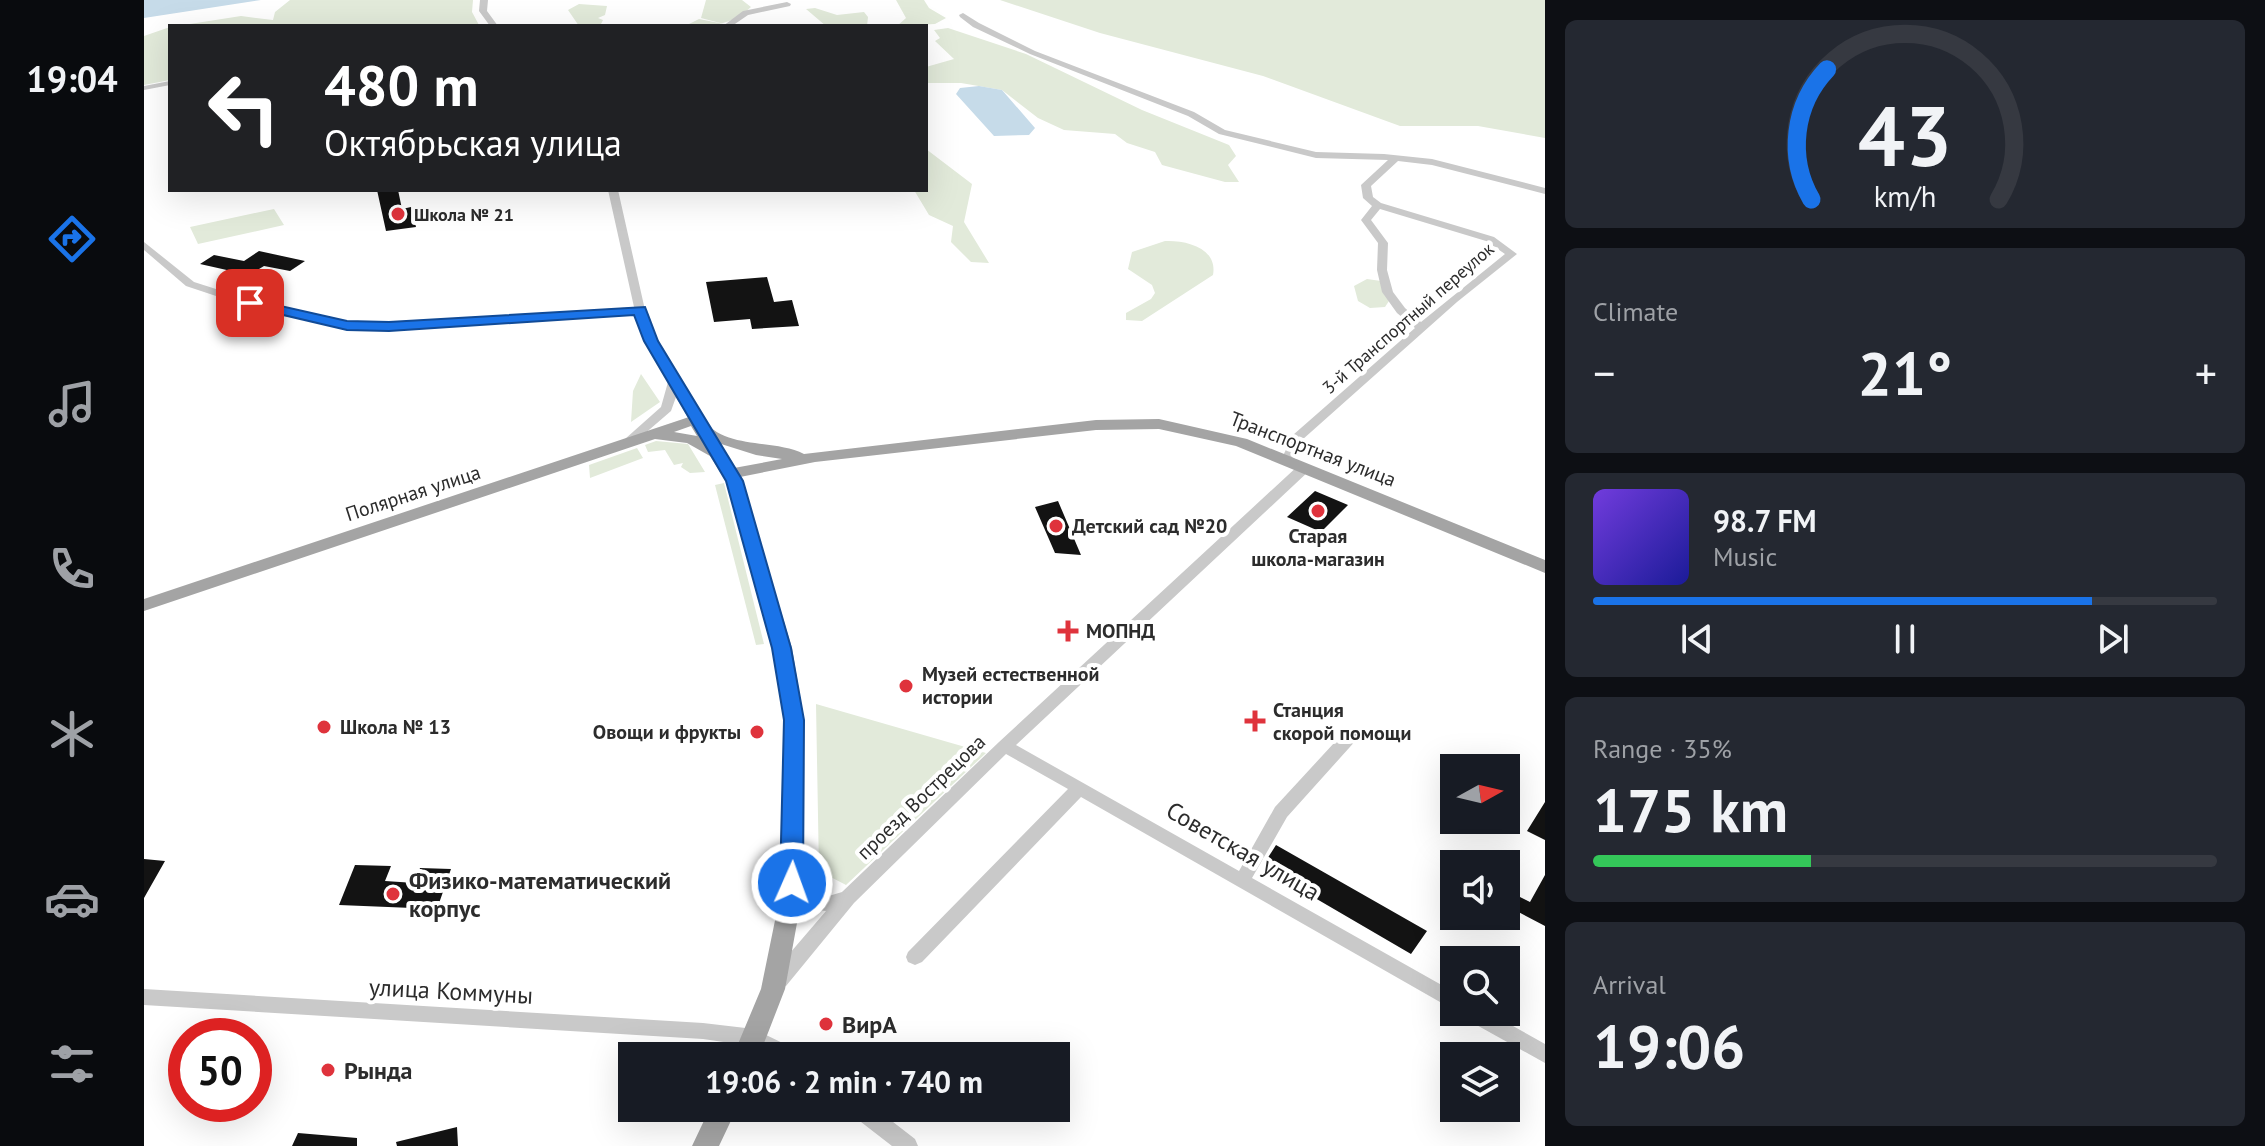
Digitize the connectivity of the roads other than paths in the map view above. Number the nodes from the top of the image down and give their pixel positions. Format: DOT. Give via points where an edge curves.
graph roads {
  1 [pos="484,0"];
  2 [pos="787,4"];
  3 [pos="963,15"];
  4 [pos="492,24"];
  5 [pos="730,24"];
  6 [pos="168,83"];
  7 [pos="144,88"];
  8 [pos="1396,158"];
  9 [pos="1545,191"];
  10 [pos="613,192"];
  11 [pos="1378,205"];
  12 [pos="144,245"];
  13 [pos="640,310"];
  14 [pos="1421,327"];
  15 [pos="674,382"];
  16 [pos="695,420"];
  17 [pos="706,434"];
  18 [pos="659,435"];
  19 [pos="631,439"];
  20 [pos="721,456"];
  21 [pos="815,457"];
  22 [pos="1287,460"];
  23 [pos="782,464"];
  24 [pos="1305,467"];
  25 [pos="731,474"];
  26 [pos="744,515"];
  27 [pos="1545,567"];
  28 [pos="144,605"];
  29 [pos="1352,734"];
  30 [pos="1005,746"];
  31 [pos="1079,788"];
  32 [pos="1243,879"];
  33 [pos="848,898"];
  34 [pos="790,901"];
  35 [pos="915,957"];
  36 [pos="773,989"];
  37 [pos="1440,994"];
  38 [pos="144,997"];
  39 [pos="1496,1026"];
  40 [pos="735,1042"];
  41 [pos="752,1042"];
  42 [pos="1545,1054"];
  43 [pos="717,1122"];
  44 [pos="877,1122"];
  45 [pos="705,1146"];
  46 [pos="908,1146"];
  1 -- 4 [label="street" via="483,11"];
  2 -- 5 [label="street" via="746,13"];
  3 -- 8 [label="street" via="993,36 1193,115 1222,132 1320,156"];
  6 -- 7 [label="street"];
  8 -- 9 [label="street"];
  8 -- 11 [label="street" via="1366,185 1368,198"];
  10 -- 13 [label="street"];
  11 -- 14 [label="street" via="1366,220 1383,243 1379,268 1398,312"];
  11 -- 14 [label="street, 3-й Транспортный переулок" via="1490,239 1512,254"];
  12 -- 13 [label="street" via="190,284 347,325"];
  13 -- 15 [label="street"];
  14 -- 22 [label="street, 3-й Транспортный переулок" via="1297,438"];
  15 -- 16 [label="street"];
  15 -- 19 [label="street" via="667,408"];
  16 -- 17 [label="main road"];
  16 -- 19 [label="main road, Полярная улица"];
  17 -- 18 [label="main road, Транспортная улица"];
  17 -- 20 [label="main road"];
  17 -- 21 [label="main road, Транспортная улица" via="756,450"];
  18 -- 19 [label="main road"];
  18 -- 20 [label="main road" via="691,439"];
  19 -- 28 [label="main road, Полярная улица"];
  20 -- 25 [label="main road"];
  21 -- 22 [label="main road, Транспортная улица" via="1130,423 1208,432"];
  21 -- 23 [label="main road, Транспортная улица"];
  22 -- 24 [label="main road, Транспортная улица"];
  23 -- 25 [label="main road, Транспортная улица"];
  23 -- 26 [label="main road" via="752,480"];
  24 -- 27 [label="main road, Транспортная улица"];
  24 -- 30 [label="street, проезд Вострецова"];
  25 -- 26 [label="main road"];
  26 -- 34 [label="main road" via="785,662 794,720"];
  29 -- 32 [label="street" via="1281,812"];
  30 -- 31 [label="street, Советская улица"];
  30 -- 33 [label="street, проезд Вострецова"];
  31 -- 32 [label="street, Советская улица"];
  31 -- 35 [label="street"];
  32 -- 37 [label="street, Советская улица"];
  33 -- 34 [label="street" via="822,905"];
  33 -- 36 [label="street, проезд Вострецова"];
  34 -- 36 [label="main road"];
  36 -- 41 [label="main road"];
  38 -- 40 [label="street, улица Коммуны" via="703,1031"];
  39 -- 42 [label="street"];
  43 -- 45 [label="main road"];
  44 -- 46 [label="street"];
}
